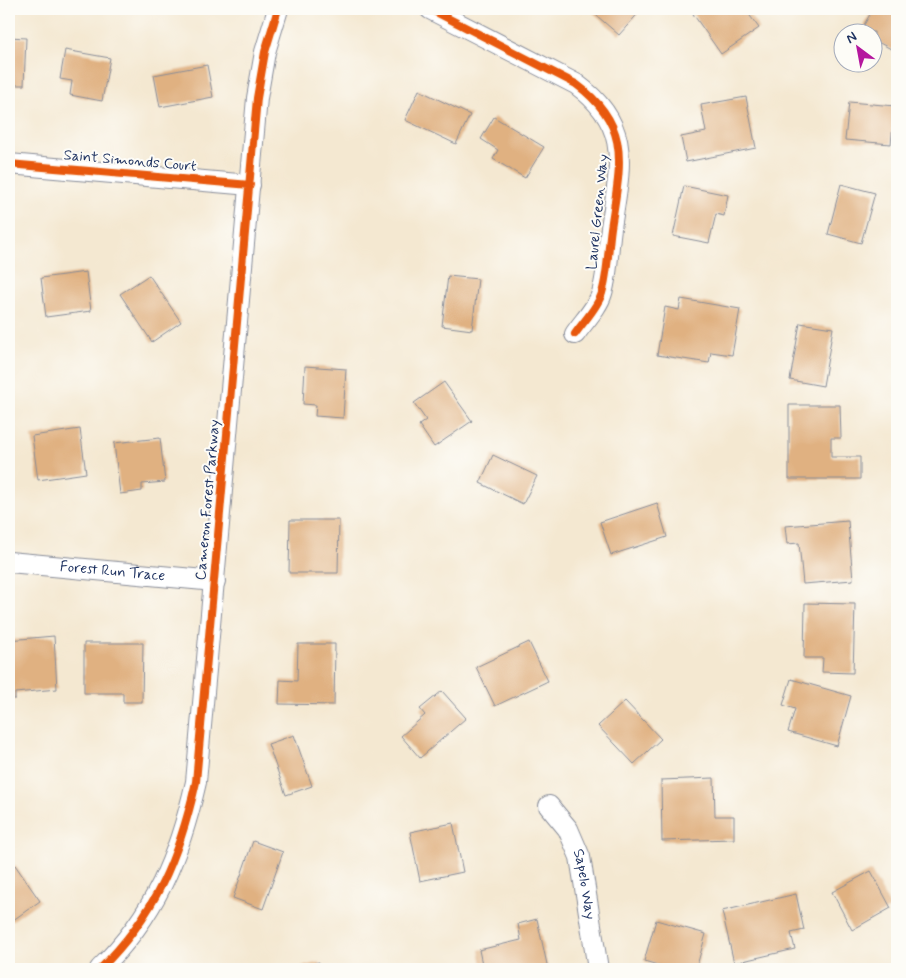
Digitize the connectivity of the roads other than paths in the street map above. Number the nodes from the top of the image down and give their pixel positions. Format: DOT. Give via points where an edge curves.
graph roads {
  1 [pos="278,9"];
  2 [pos="430,9"];
  3 [pos="9,164"];
  4 [pos="250,185"];
  5 [pos="575,334"];
  6 [pos="9,562"];
  7 [pos="215,581"];
  8 [pos="549,806"];
  9 [pos="100,969"];
  10 [pos="598,969"];
  1 -- 4 [label="street, Cameron Forest Parkway" via="258,98"];
  2 -- 5 [label="street, Laurel Green Way" via="576,84 594,97 617,136 620,162 602,294"];
  3 -- 4 [label="street, Saint Simonds Court"];
  4 -- 7 [label="street, Cameron Forest Parkway"];
  6 -- 7 [label="street, Forest Run Trace"];
  7 -- 9 [label="street, Cameron Forest Parkway" via="196,782 185,828 168,873 146,914"];
  8 -- 10 [label="street, Sapelo Way" via="568,829 580,857"];
}
